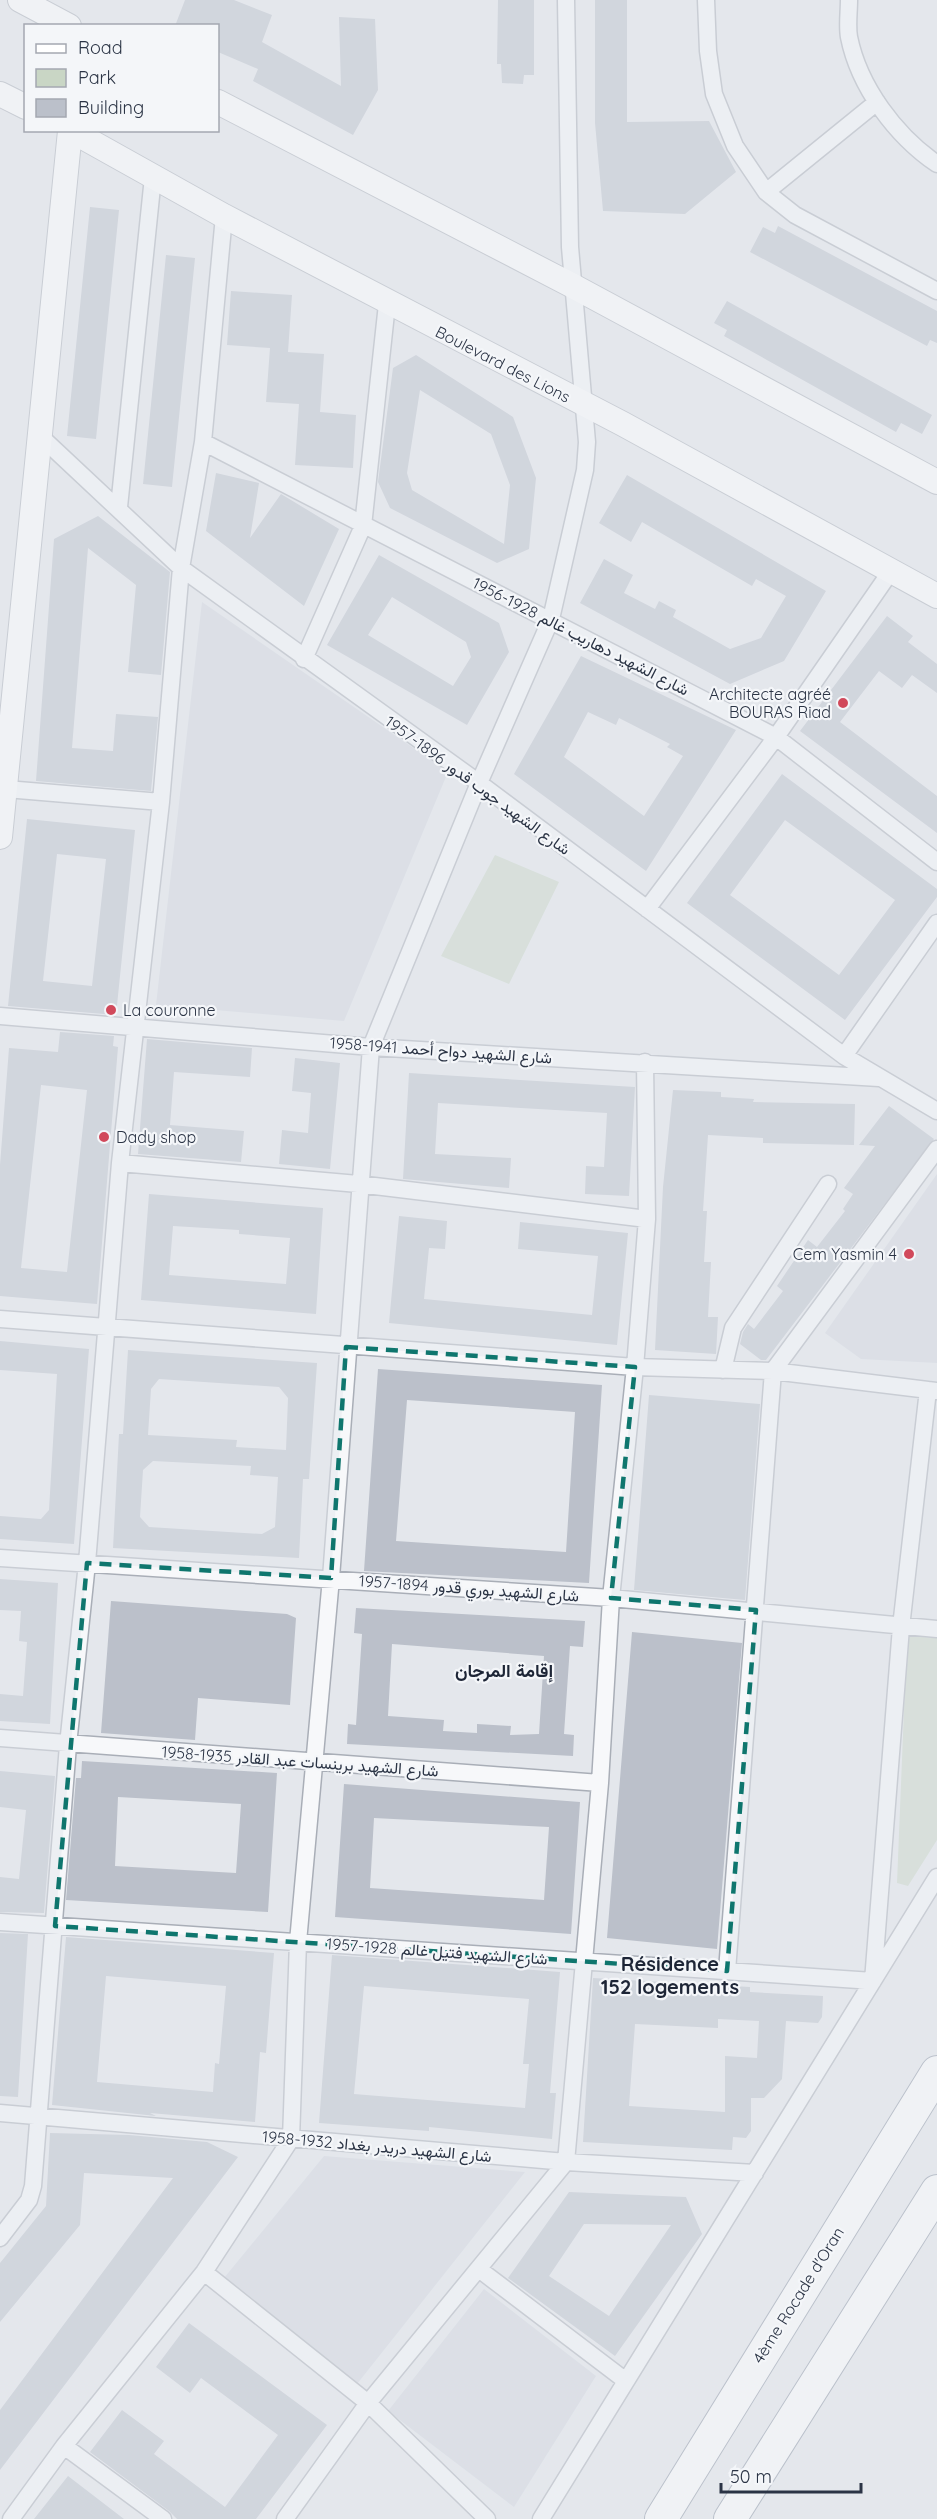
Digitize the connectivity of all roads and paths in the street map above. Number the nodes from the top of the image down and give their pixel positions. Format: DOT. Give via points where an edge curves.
graph roads {
  1 [pos="20,0"];
  2 [pos="566,0"];
  3 [pos="706,0"];
  4 [pos="849,0"];
  5 [pos="65,24"];
  6 [pos="0,94"];
  7 [pos="877,102"];
  8 [pos="219,103"];
  9 [pos="24,106"];
  10 [pos="70,132"];
  11 [pos="72,132"];
  12 [pos="937,164"];
  13 [pos="153,177"];
  14 [pos="766,192"];
  15 [pos="224,216"];
  16 [pos="573,286"];
  17 [pos="937,291"];
  18 [pos="387,303"];
  19 [pos="582,405"];
  20 [pos="39,434"];
  21 [pos="203,442"];
  22 [pos="937,482"];
  23 [pos="119,507"];
  24 [pos="363,526"];
  25 [pos="181,568"];
  26 [pos="891,571"];
  27 [pos="937,596"];
  28 [pos="551,619"];
  29 [pos="304,659"];
  30 [pos="776,737"];
  31 [pos="479,783"];
  32 [pos="6,789"];
  33 [pos="161,801"];
  34 [pos="0,837"];
  35 [pos="937,862"];
  36 [pos="647,909"];
  37 [pos="937,923"];
  38 [pos="0,1016"];
  39 [pos="135,1026"];
  40 [pos="371,1047"];
  41 [pos="844,1056"];
  42 [pos="645,1062"];
  43 [pos="883,1078"];
  44 [pos="937,1111"];
  45 [pos="937,1149"];
  46 [pos="120,1163"];
  47 [pos="358,1185"];
  48 [pos="828,1185"];
  49 [pos="646,1219"];
  50 [pos="0,1318"];
  51 [pos="108,1328"];
  52 [pos="346,1347"];
  53 [pos="635,1367"];
  54 [pos="723,1370"];
  55 [pos="773,1371"];
  56 [pos="933,1391"];
  57 [pos="0,1557"];
  58 [pos="87,1563"];
  59 [pos="331,1578"];
  60 [pos="610,1598"];
  61 [pos="756,1610"];
  62 [pos="901,1627"];
  63 [pos="937,1629"];
  64 [pos="0,1738"];
  65 [pos="68,1745"];
  66 [pos="314,1762"];
  67 [pos="600,1783"];
  68 [pos="937,1877"];
  69 [pos="0,1922"];
  70 [pos="55,1926"];
  71 [pos="298,1942"];
  72 [pos="584,1961"];
  73 [pos="727,1971"];
  74 [pos="873,1981"];
  75 [pos="937,2072"];
  76 [pos="0,2114"];
  77 [pos="40,2117"];
  78 [pos="291,2139"];
  79 [pos="566,2162"];
  80 [pos="755,2173"];
  81 [pos="937,2191"];
  82 [pos="0,2238"];
  83 [pos="480,2270"];
  84 [pos="204,2272"];
  85 [pos="627,2381"];
  86 [pos="368,2403"];
  87 [pos="64,2446"];
  88 [pos="11,2519"];
  89 [pos="163,2519"];
  90 [pos="285,2519"];
  91 [pos="487,2519"];
  92 [pos="541,2519"];
  93 [pos="661,2519"];
  94 [pos="730,2519"];
  1 -- 5 [label="main road"];
  2 -- 16 [label="street"];
  3 -- 14 [label="street" via="714,94 735,146"];
  4 -- 7 [label="street" via="848,35"];
  6 -- 9 [label="main road"];
  7 -- 12 [label="street" via="917,151"];
  7 -- 14 [label="street"];
  8 -- 16 [label="main road"];
  10 -- 20 [label="main road"];
  11 -- 13 [label="main road, Boulevard des Lions"];
  13 -- 15 [label="main road, Boulevard des Lions"];
  13 -- 23 [label="street"];
  14 -- 17 [label="street" via="795,215"];
  15 -- 18 [label="main road, Boulevard des Lions"];
  15 -- 21 [label="street"];
  16 -- 19 [label="street"];
  16 -- 22 [label="main road"];
  18 -- 19 [label="main road, Boulevard des Lions"];
  18 -- 24 [label="street"];
  19 -- 26 [label="main road, Boulevard des Lions"];
  19 -- 28 [label="street" via="587,442 585,470"];
  20 -- 23 [label="street, شارع الشهيد جوب قدور 1896-1957"];
  20 -- 32 [label="main road"];
  21 -- 24 [label="street, شارع الشهيد دهاريب غالم 1928-1956"];
  21 -- 25 [label="street"];
  23 -- 25 [label="street, شارع الشهيد جوب قدور 1896-1957"];
  24 -- 28 [label="street, شارع الشهيد دهاريب غالم 1928-1956"];
  24 -- 29 [label="street"];
  25 -- 29 [label="street, شارع الشهيد جوب قدور 1896-1957"];
  25 -- 33 [label="street"];
  26 -- 27 [label="main road, Boulevard des Lions"];
  26 -- 30 [label="street"];
  28 -- 30 [label="street, شارع الشهيد دهاريب غالم 1928-1956"];
  28 -- 31 [label="street"];
  29 -- 31 [label="street, شارع الشهيد جوب قدور 1896-1957"];
  30 -- 35 [label="street, شارع الشهيد دهاريب غالم 1928-1956"];
  30 -- 36 [label="street"];
  31 -- 36 [label="street, شارع الشهيد جوب قدور 1896-1957"];
  31 -- 40 [label="street"];
  32 -- 33 [label="street"];
  32 -- 34 [label="main road"];
  33 -- 39 [label="street"];
  36 -- 41 [label="street, شارع الشهيد جوب قدور 1896-1957"];
  37 -- 41 [label="street"];
  38 -- 39 [label="street, شارع الشهيد دواح أحمد 1941-1958"];
  39 -- 40 [label="street, شارع الشهيد دواح أحمد 1941-1958"];
  39 -- 46 [label="street"];
  40 -- 42 [label="street, شارع الشهيد دواح أحمد 1941-1958"];
  40 -- 47 [label="street"];
  41 -- 43 [label="street, شارع الشهيد جوب قدور 1896-1957"];
  42 -- 43 [label="street, شارع الشهيد دواح أحمد 1941-1958"];
  42 -- 49 [label="street"];
  43 -- 44 [label="street, شارع الشهيد جوب قدور 1896-1957"];
  45 -- 55 [label="street"];
  46 -- 47 [label="street"];
  46 -- 51 [label="street"];
  47 -- 49 [label="street"];
  47 -- 52 [label="street"];
  48 -- 54 [label="street" via="734,1328"];
  49 -- 53 [label="street"];
  50 -- 51 [label="street"];
  51 -- 52 [label="street"];
  51 -- 58 [label="street"];
  52 -- 53 [label="street"];
  52 -- 59 [label="street"];
  53 -- 54 [label="street"];
  53 -- 60 [label="street"];
  54 -- 55 [label="street"];
  55 -- 56 [label="street"];
  55 -- 61 [label="street"];
  56 -- 62 [label="street"];
  57 -- 58 [label="street, شارع الشهيد بوري قدور 1894-1957"];
  58 -- 59 [label="street, شارع الشهيد بوري قدور 1894-1957"];
  58 -- 65 [label="street"];
  59 -- 60 [label="street, شارع الشهيد بوري قدور 1894-1957"];
  59 -- 66 [label="street"];
  60 -- 61 [label="street, شارع الشهيد بوري قدور 1894-1957"];
  60 -- 67 [label="street"];
  61 -- 62 [label="street, شارع الشهيد بوري قدور 1894-1957"];
  61 -- 73 [label="street"];
  62 -- 63 [label="street, شارع الشهيد بوري قدور 1894-1957"];
  62 -- 74 [label="street"];
  64 -- 65 [label="street, شارع الشهيد برينسات عبد القادر 1935-1958"];
  65 -- 66 [label="street, شارع الشهيد برينسات عبد القادر 1935-1958"];
  65 -- 70 [label="street"];
  66 -- 67 [label="street, شارع الشهيد برينسات عبد القادر 1935-1958"];
  66 -- 71 [label="street"];
  67 -- 72 [label="street"];
  68 -- 74 [label="street"];
  69 -- 70 [label="street, شارع الشهيد فتيل غالم 1928-1957"];
  70 -- 71 [label="street, شارع الشهيد فتيل غالم 1928-1957"];
  70 -- 77 [label="street"];
  71 -- 72 [label="street, شارع الشهيد فتيل غالم 1928-1957"];
  71 -- 78 [label="street"];
  72 -- 73 [label="street, شارع الشهيد فتيل غالم 1928-1957"];
  72 -- 79 [label="street"];
  73 -- 74 [label="street, شارع الشهيد فتيل غالم 1928-1957"];
  74 -- 80 [label="street"];
  75 -- 93 [label="highway, 4ème Rocade d'Oran"];
  76 -- 77 [label="street, شارع الشهيد دريدر بغداد 1932-1958"];
  77 -- 78 [label="street, شارع الشهيد دريدر بغداد 1932-1958"];
  77 -- 82 [label="street" via="29,2200"];
  78 -- 79 [label="street, شارع الشهيد دريدر بغداد 1932-1958"];
  78 -- 84 [label="street"];
  79 -- 80 [label="street, شارع الشهيد دريدر بغداد 1932-1958"];
  79 -- 83 [label="street"];
  80 -- 85 [label="street"];
  81 -- 94 [label="highway"];
  83 -- 85 [label="street"];
  83 -- 86 [label="street"];
  84 -- 86 [label="street"];
  84 -- 87 [label="street"];
  85 -- 92 [label="street"];
  86 -- 90 [label="street"];
  86 -- 91 [label="street"];
  87 -- 88 [label="street"];
  87 -- 89 [label="street"];
}
